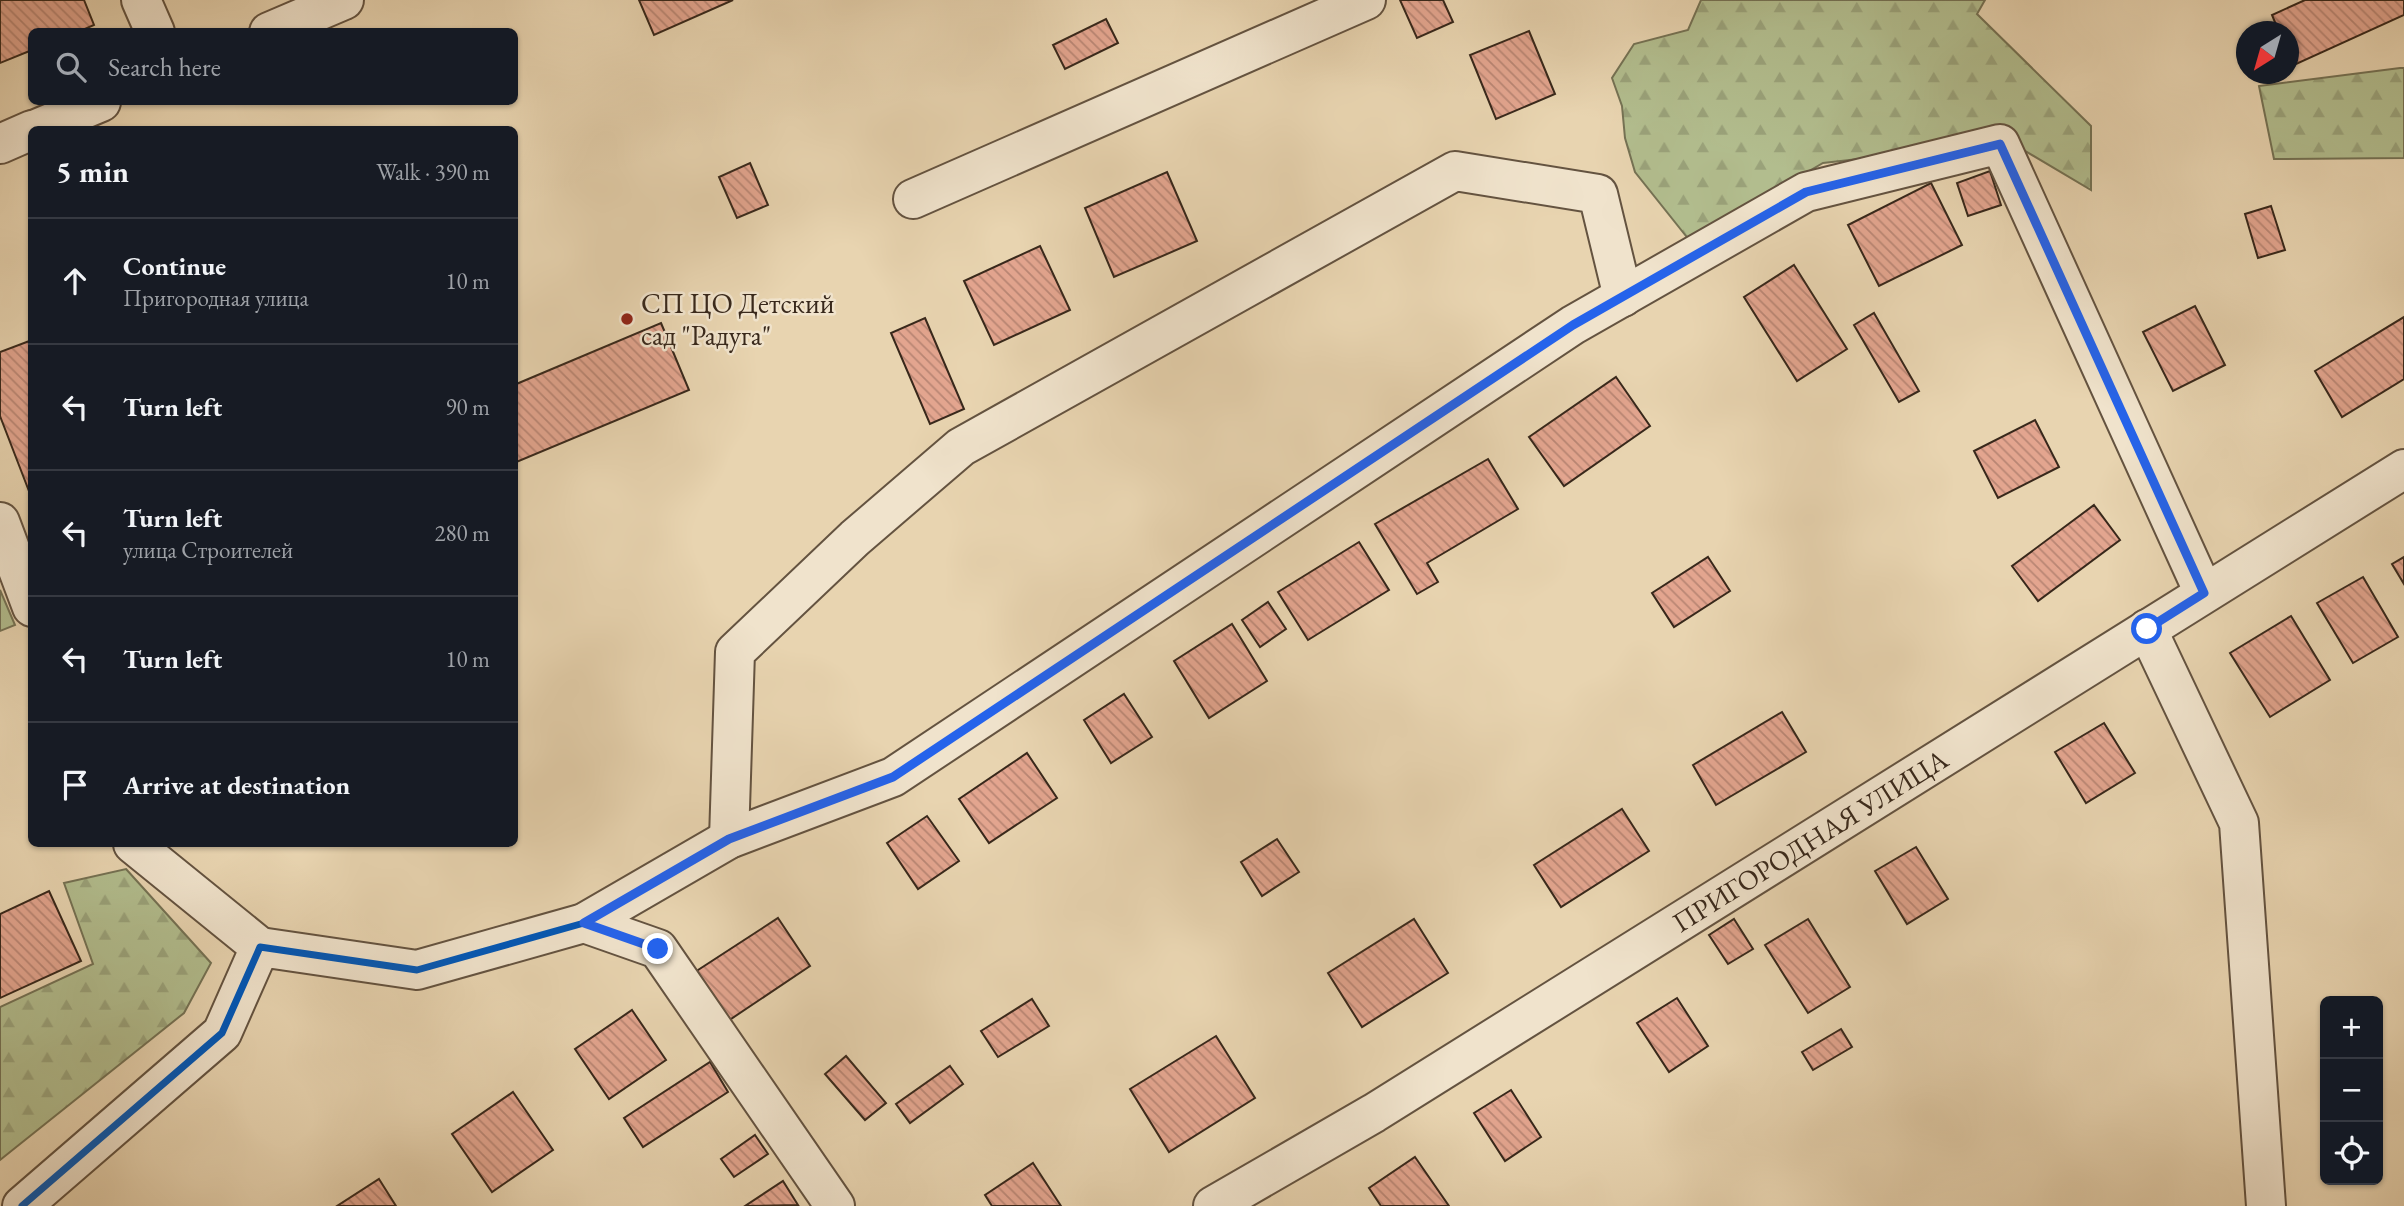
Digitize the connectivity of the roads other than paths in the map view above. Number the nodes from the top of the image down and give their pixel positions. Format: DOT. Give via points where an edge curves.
graph roads {
  1 [pos="141,0"];
  2 [pos="344,0"];
  3 [pos="1366,0"];
  4 [pos="153,28"];
  5 [pos="278,28"];
  6 [pos="94,105"];
  7 [pos="43,126"];
  8 [pos="28,132"];
  9 [pos="0,144"];
  10 [pos="913,199"];
  11 [pos="1623,296"];
  12 [pos="2404,469"];
  13 [pos="0,522"];
  14 [pos="2204,593"];
  15 [pos="28,596"];
  16 [pos="2147,629"];
  17 [pos="729,839"];
  18 [pos="137,847"];
  19 [pos="584,923"];
  20 [pos="260,947"];
  21 [pos="22,1206"];
  22 [pos="835,1206"];
  23 [pos="1213,1206"];
  24 [pos="2266,1206"];
  1 -- 4 [label="street"];
  2 -- 5 [label="street"];
  3 -- 10 [label="street"];
  6 -- 7 [label="street"];
  8 -- 9 [label="street"];
  11 -- 14 [label="street" via="1806,192 2000,144"];
  11 -- 17 [label="street" via="893,777"];
  11 -- 17 [label="street" via="1598,194 1455,171 961,447 855,538 735,652"];
  12 -- 14 [label="street, ПРИГОРОДНАЯ УЛИЦА"];
  13 -- 15 [label="street"];
  14 -- 16 [label="street, ПРИГОРОДНАЯ УЛИЦА"];
  16 -- 23 [label="street, ПРИГОРОДНАЯ УЛИЦА" via="1374,1113"];
  16 -- 24 [label="street" via="2239,824"];
  17 -- 19 [label="street"];
  18 -- 20 [label="street"];
  19 -- 20 [label="street" via="417,970"];
  19 -- 22 [label="street" via="658,949"];
  20 -- 21 [label="street" via="222,1033"];
}
